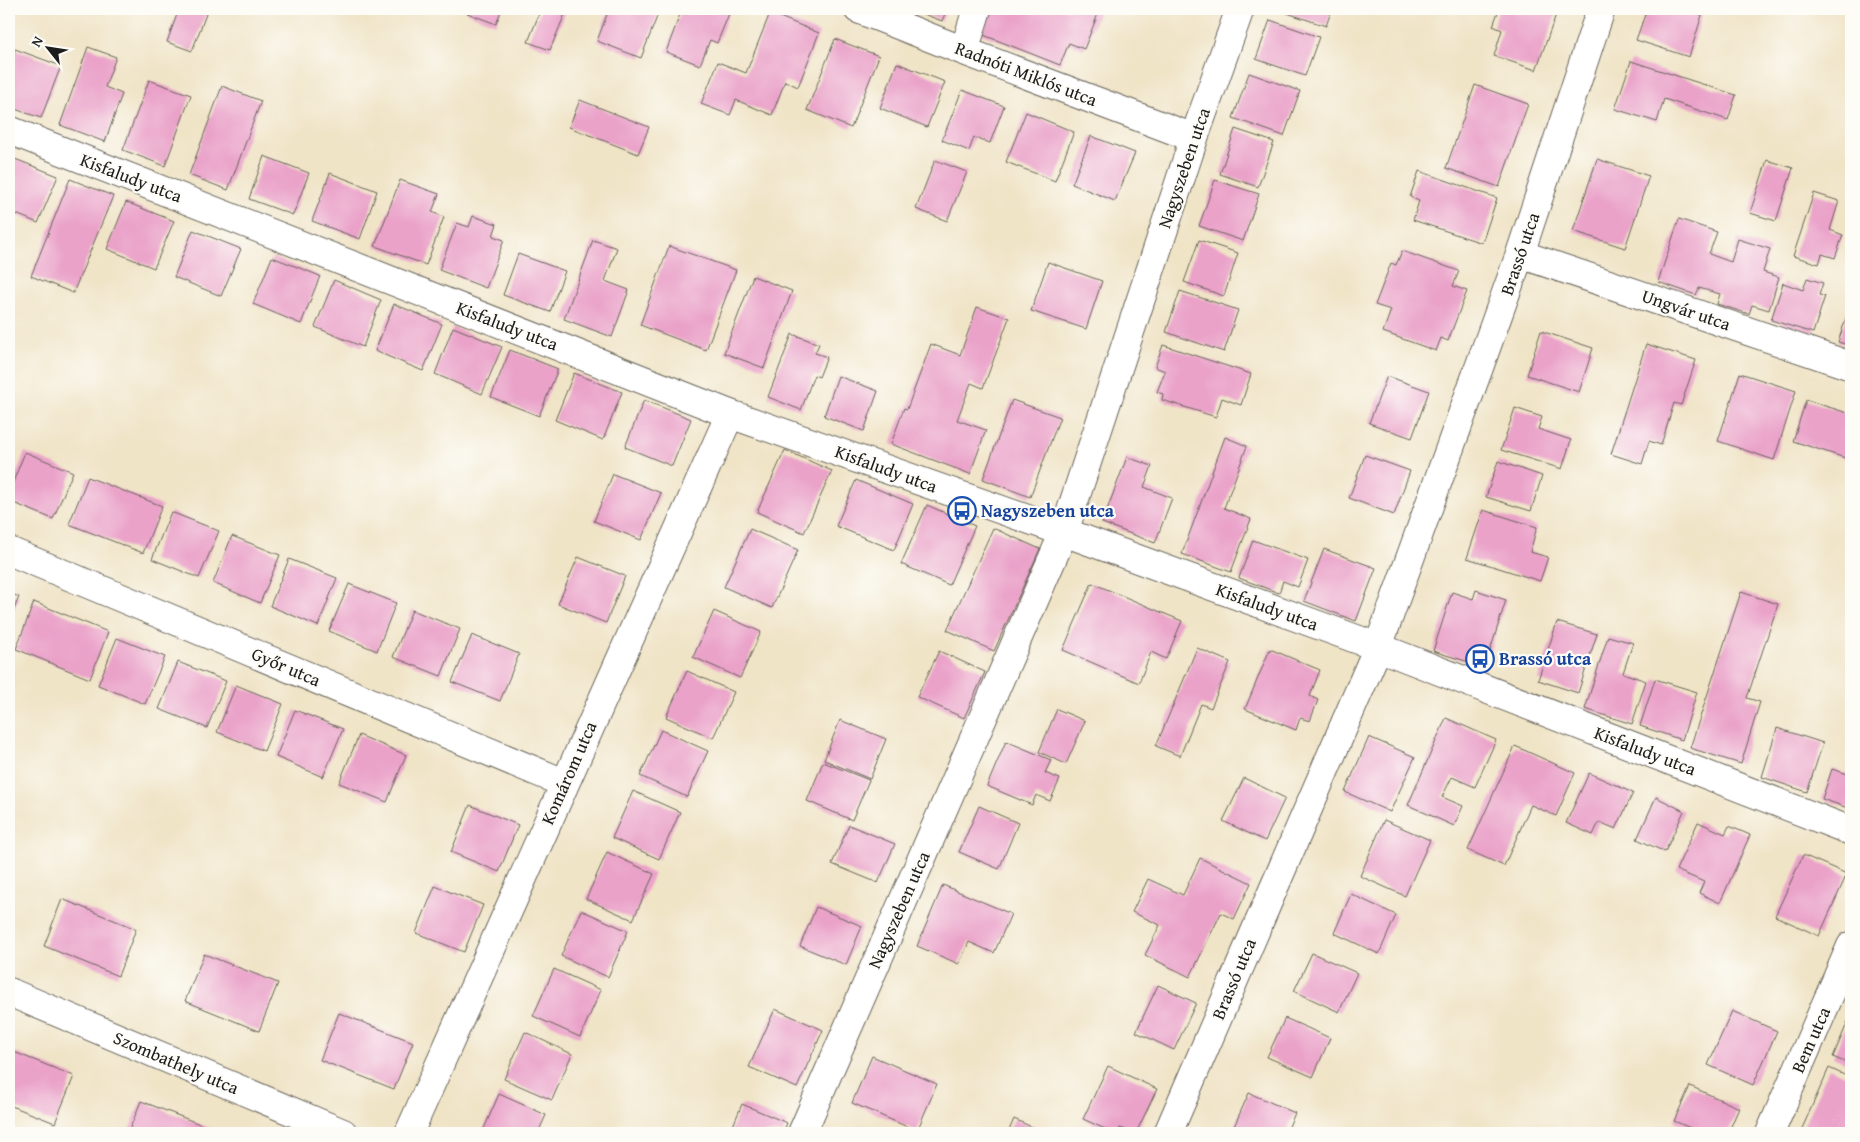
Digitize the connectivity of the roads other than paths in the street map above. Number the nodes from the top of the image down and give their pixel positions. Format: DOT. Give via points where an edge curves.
graph roads {
  1 [pos="858,9"];
  2 [pos="977,9"];
  3 [pos="1240,9"];
  4 [pos="1601,9"];
  5 [pos="964,51"];
  6 [pos="9,130"];
  7 [pos="1194,138"];
  8 [pos="1520,254"];
  9 [pos="1851,366"];
  10 [pos="730,414"];
  11 [pos="1064,532"];
  12 [pos="9,551"];
  13 [pos="1378,647"];
  14 [pos="564,783"];
  15 [pos="1851,831"];
  16 [pos="1851,946"];
  17 [pos="9,992"];
  18 [pos="343,1133"];
  19 [pos="409,1133"];
  20 [pos="802,1133"];
  21 [pos="1168,1133"];
  22 [pos="1770,1133"];
  1 -- 5 [label="street, Radnóti Miklós utca"];
  2 -- 5 [label="street"];
  3 -- 7 [label="street, Nagyszeben utca"];
  4 -- 8 [label="street, Brassó utca"];
  5 -- 7 [label="street, Radnóti Miklós utca"];
  6 -- 10 [label="street, Kisfaludy utca"];
  7 -- 11 [label="street, Nagyszeben utca"];
  8 -- 9 [label="street, Ungvár utca"];
  8 -- 13 [label="street, Brassó utca"];
  10 -- 11 [label="street, Kisfaludy utca"];
  10 -- 14 [label="street, Komárom utca"];
  11 -- 13 [label="street, Kisfaludy utca"];
  11 -- 20 [label="street, Nagyszeben utca"];
  12 -- 14 [label="street, Győr utca"];
  13 -- 15 [label="street, Kisfaludy utca"];
  13 -- 21 [label="street, Brassó utca"];
  14 -- 19 [label="street, Komárom utca"];
  16 -- 22 [label="street, Bem utca"];
  17 -- 18 [label="street, Szombathely utca"];
}
